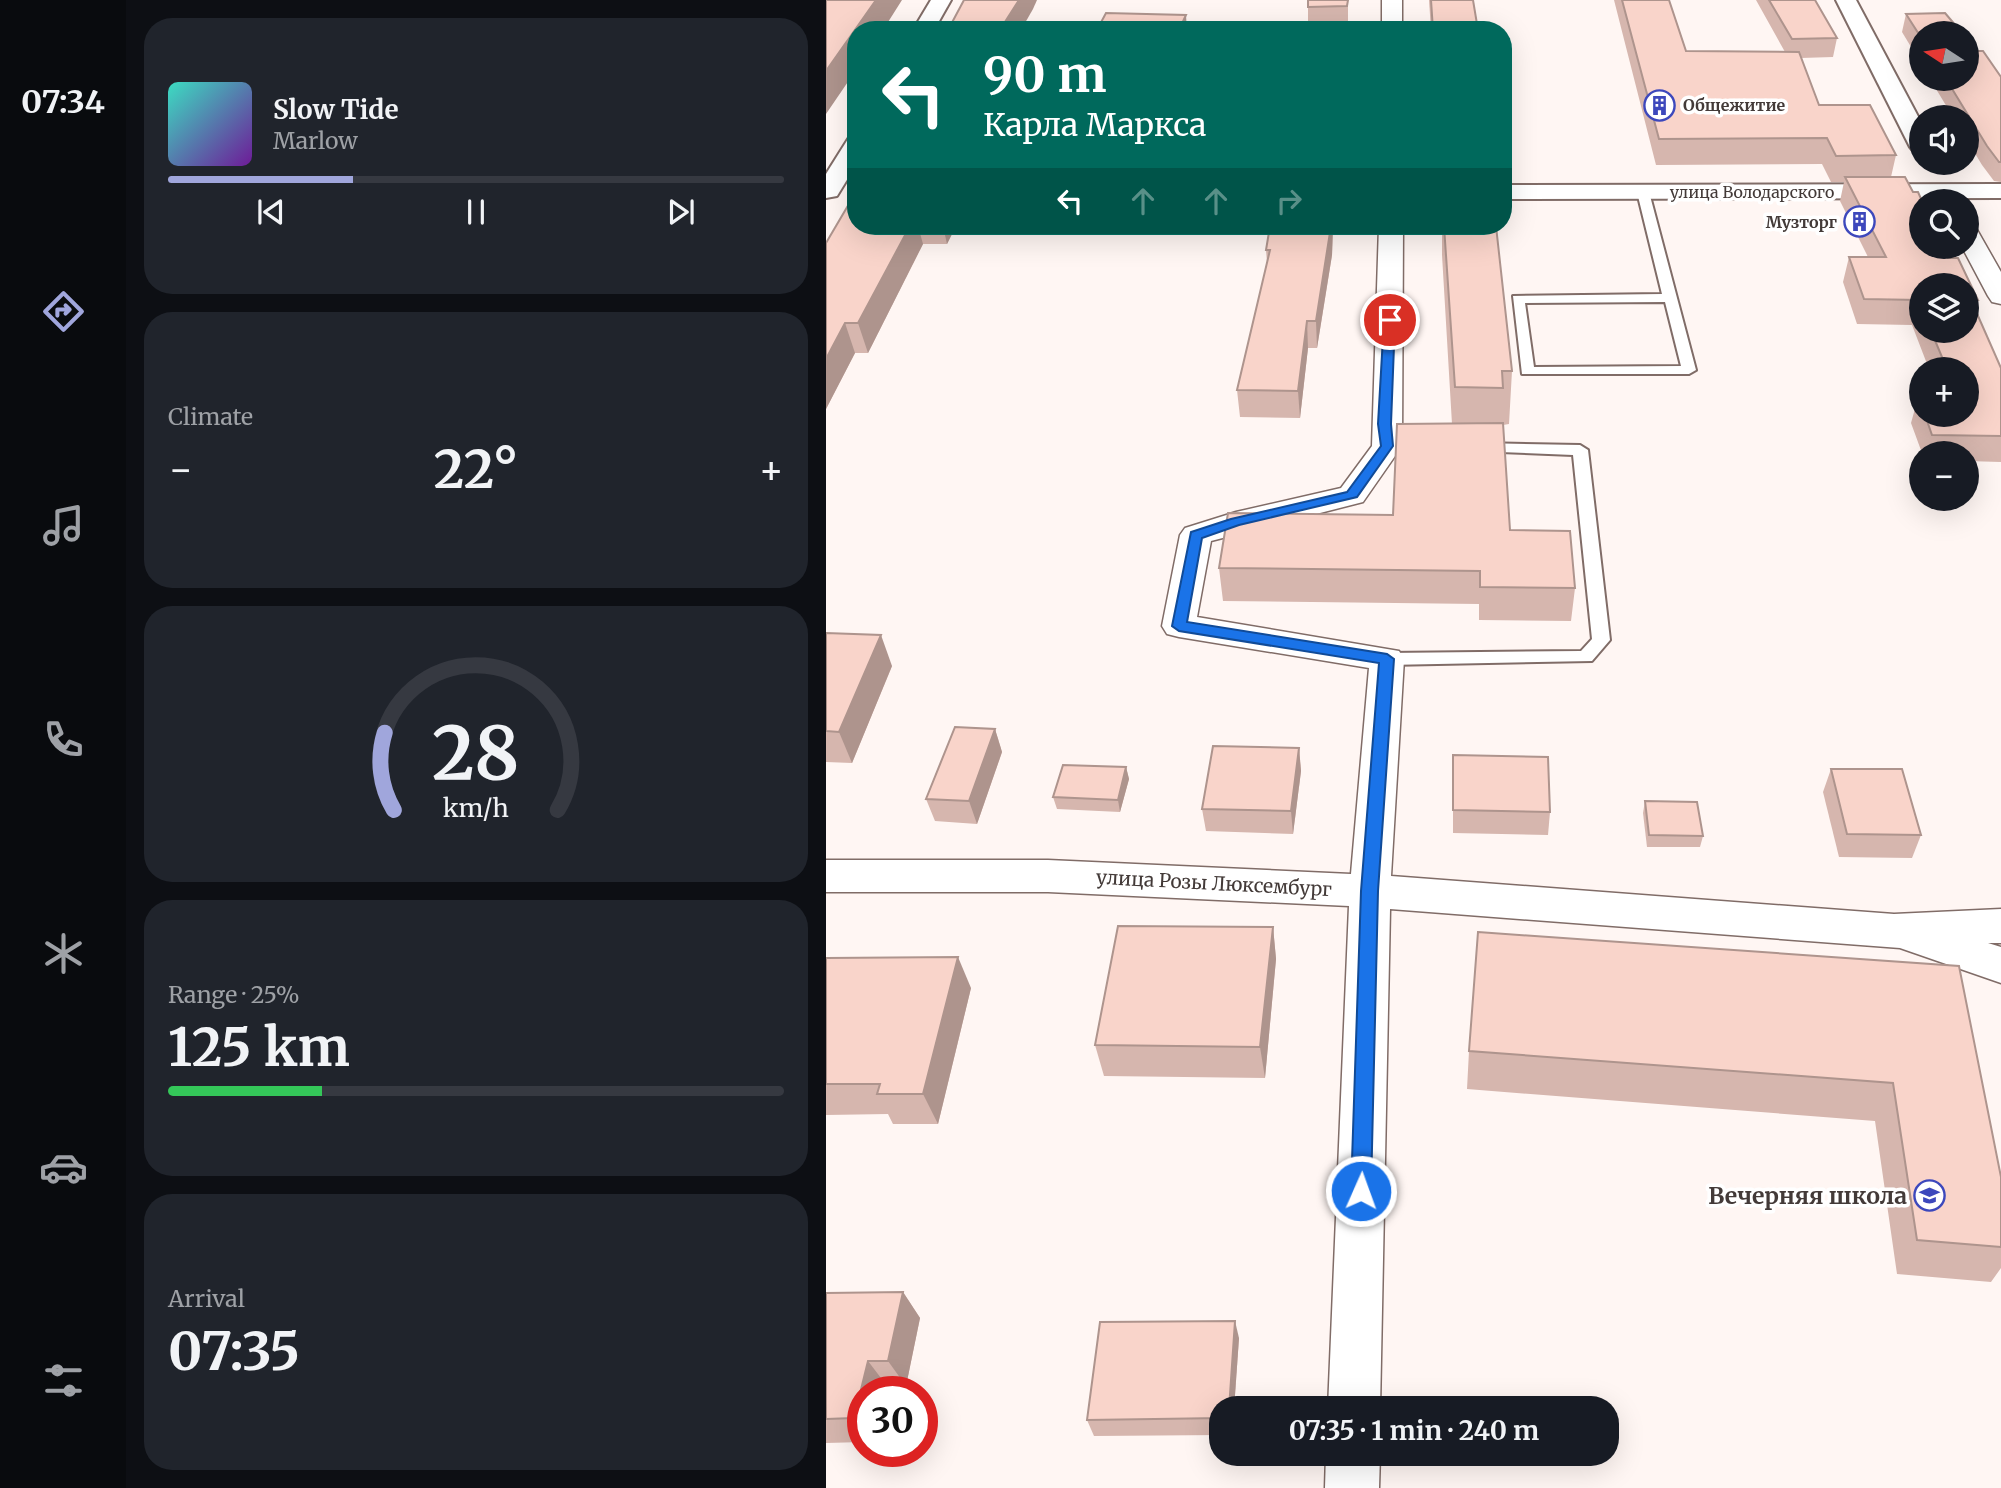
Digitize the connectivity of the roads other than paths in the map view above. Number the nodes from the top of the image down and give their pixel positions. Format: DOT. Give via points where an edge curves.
graph roads {
  1 [pos="941,0"];
  2 [pos="1392,0"];
  3 [pos="1846,0"];
  4 [pos="928,21"];
  5 [pos="1392,21"];
  6 [pos="1909,122"];
  7 [pos="847,159"];
  8 [pos="827,191"];
  9 [pos="847,191"];
  10 [pos="2001,191"];
  11 [pos="1512,192"];
  12 [pos="1643,192"];
  13 [pos="1979,193"];
  14 [pos="1909,196"];
  15 [pos="1391,235"];
  16 [pos="1979,255"];
  17 [pos="2001,296"];
  18 [pos="1671,298"];
  19 [pos="1456,447"];
  20 [pos="1387,659"];
  21 [pos="826,876"];
  22 [pos="1370,891"];
  23 [pos="2001,926"];
  24 [pos="1894,931"];
  25 [pos="2001,965"];
  26 [pos="1354,1396"];
  27 [pos="1353,1466"];
  28 [pos="1352,1488"];
  1 -- 4 [label="main road"];
  2 -- 5 [label="street"];
  3 -- 6 [label="main road"];
  7 -- 8 [label="main road"];
  8 -- 9 [label="main road"];
  10 -- 13 [label="main road, улица Володарского"];
  11 -- 12 [label="main road, улица Володарского"];
  12 -- 14 [label="main road, улица Володарского"];
  12 -- 18 [label="lane"];
  15 -- 20 [label="street" via="1385,424 1394,446 1352,495 1196,536 1179,626"];
  16 -- 17 [label="street"];
  18 -- 18 [label="lane" via="1689,370 1527,371 1518,299"];
  19 -- 20 [label="lane" via="1580,450 1601,640 1586,657"];
  20 -- 22 [label="street"];
  21 -- 22 [label="street, улица Розы Люксембург" via="1048,876"];
  22 -- 24 [label="street, улица Розы Люксембург"];
  22 -- 26 [label="street"];
  23 -- 24 [label="street"];
  24 -- 25 [label="street"];
  27 -- 28 [label="street"];
}
